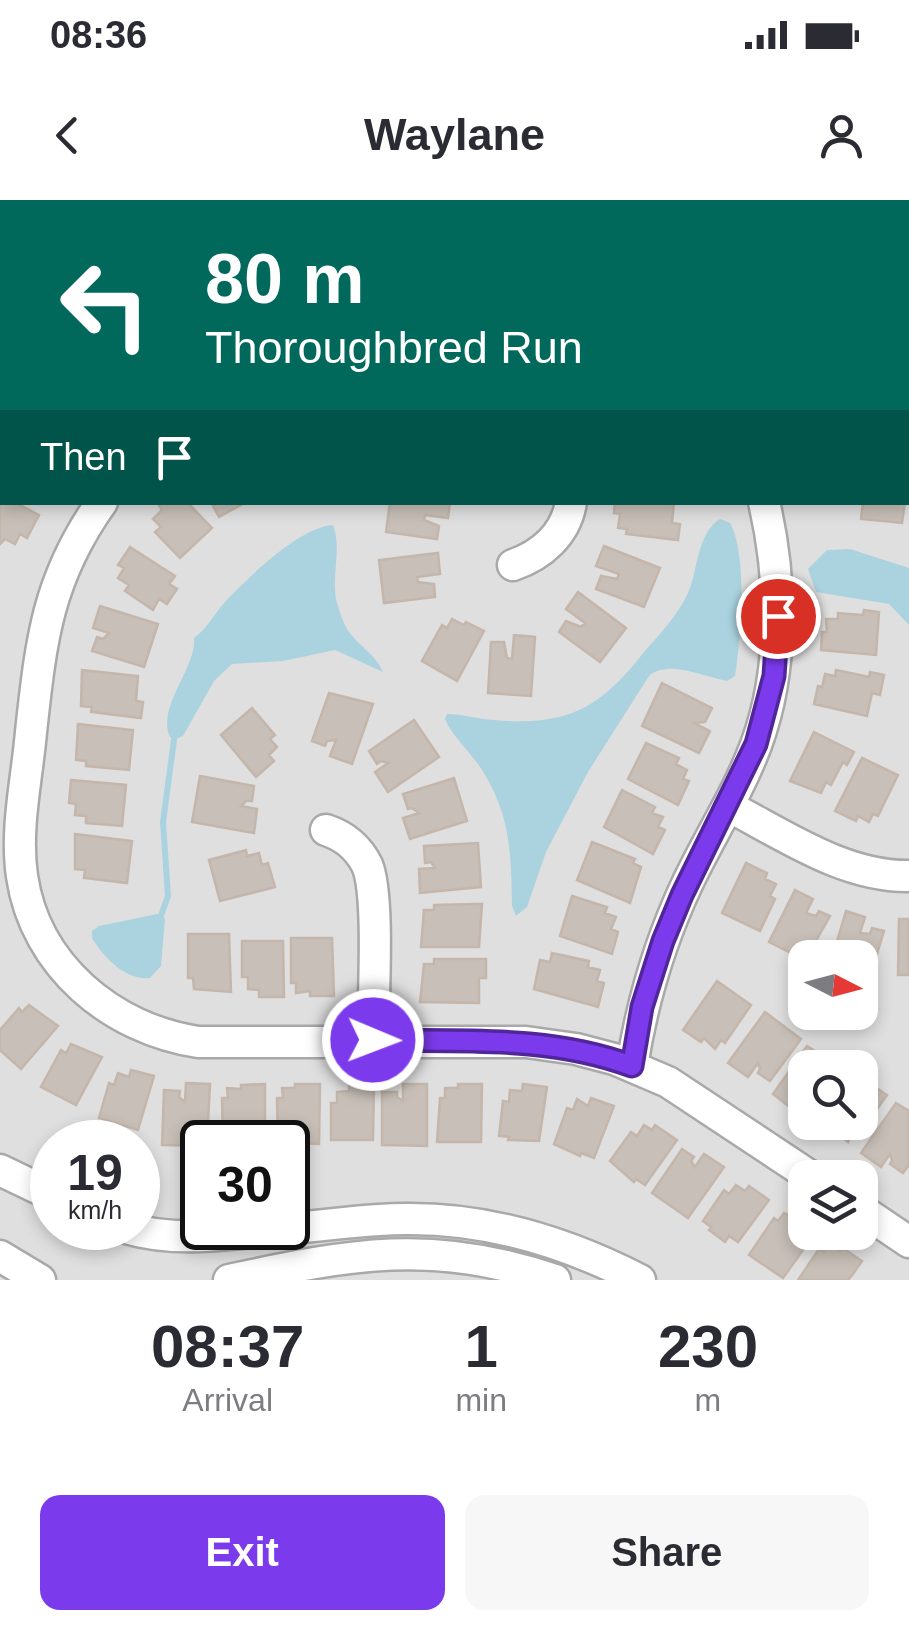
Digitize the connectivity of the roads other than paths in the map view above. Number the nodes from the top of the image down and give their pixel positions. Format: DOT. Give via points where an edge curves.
graph roads {
  1 [pos="100,505"];
  2 [pos="570,505"];
  3 [pos="764,505"];
  4 [pos="513,565"];
  5 [pos="728,806"];
  6 [pos="326,830"];
  7 [pos="909,876"];
  8 [pos="373,1040"];
  9 [pos="632,1066"];
  10 [pos="788,1161"];
  11 [pos="0,1170"];
  12 [pos="30,1184"];
  13 [pos="878,1221"];
  14 [pos="160,1233"];
  15 [pos="909,1242"];
  16 [pos="0,1256"];
  17 [pos="40,1280"];
  18 [pos="229,1280"];
  19 [pos="554,1280"];
  20 [pos="640,1280"];
  1 -- 8 [label="street" via="73,550 45,624 20,836 32,914 62,966 97,1002 151,1031 198,1042"];
  2 -- 4 [label="street" via="548,546"];
  3 -- 5 [label="street" via="777,606 774,676 756,744"];
  5 -- 7 [label="street" via="853,868"];
  5 -- 9 [label="street" via="656,959"];
  6 -- 8 [label="street" via="355,847 372,883"];
  8 -- 9 [label="street" via="546,1044"];
  9 -- 10 [label="street" via="696,1098"];
  11 -- 12 [label="street"];
  13 -- 15 [label="street"];
  14 -- 20 [label="street" via="185,1237 422,1219 535,1238"];
  16 -- 17 [label="street"];
  18 -- 19 [label="street" via="334,1258 397,1253 476,1259"];
}
